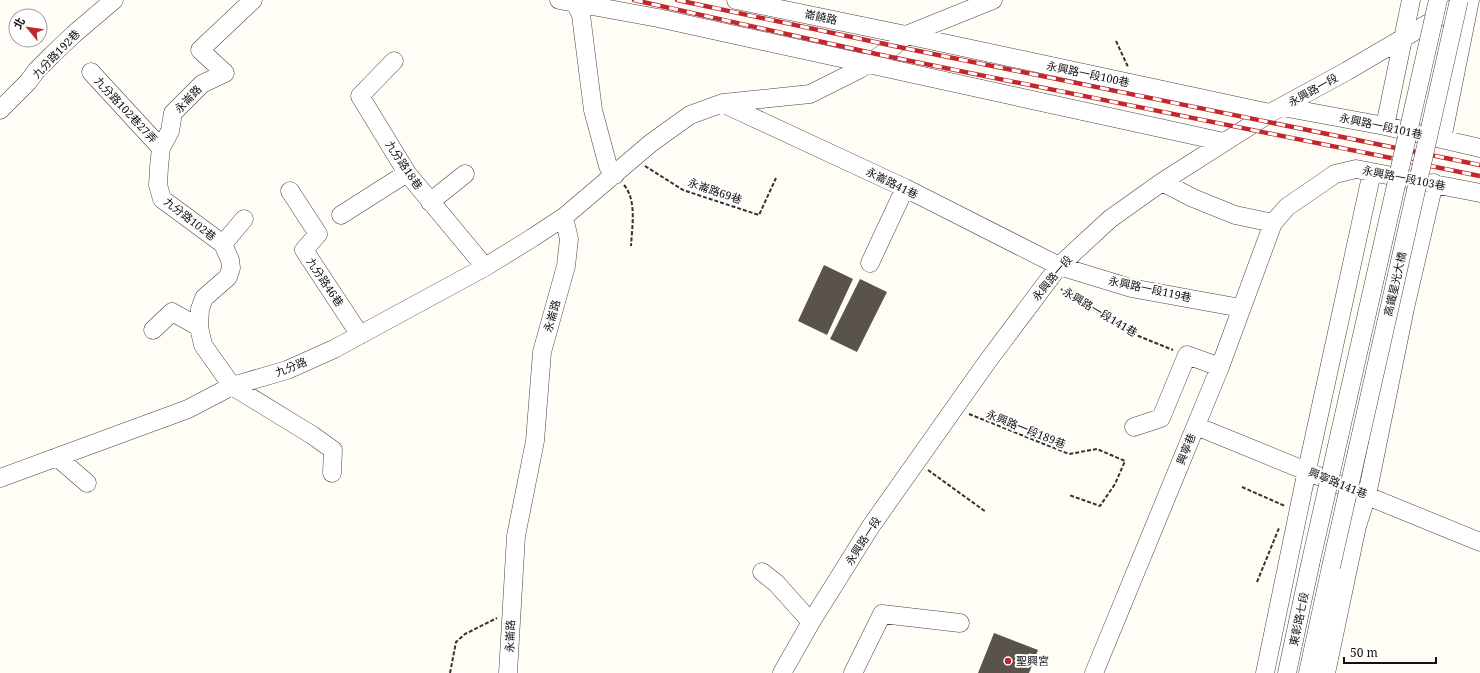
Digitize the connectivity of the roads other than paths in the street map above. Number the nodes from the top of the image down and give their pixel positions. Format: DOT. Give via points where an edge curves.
graph roads {
  1 [pos="114,0"];
  2 [pos="253,0"];
  3 [pos="736,0"];
  4 [pos="993,0"];
  5 [pos="1411,0"];
  6 [pos="1438,0"];
  7 [pos="1459,0"];
  8 [pos="1469,0"];
  9 [pos="567,2"];
  10 [pos="906,35"];
  11 [pos="1403,37"];
  12 [pos="394,62"];
  13 [pos="866,64"];
  14 [pos="91,72"];
  15 [pos="723,103"];
  16 [pos="0,110"];
  17 [pos="1276,110"];
  18 [pos="1385,126"];
  19 [pos="1442,139"];
  20 [pos="1224,142"];
  21 [pos="161,148"];
  22 [pos="1480,148"];
  23 [pos="1372,172"];
  24 [pos="407,173"];
  25 [pos="465,174"];
  26 [pos="615,175"];
  27 [pos="1162,182"];
  28 [pos="1434,183"];
  29 [pos="905,188"];
  30 [pos="290,191"];
  31 [pos="1480,193"];
  32 [pos="430,202"];
  33 [pos="341,215"];
  34 [pos="564,217"];
  35 [pos="244,219"];
  36 [pos="1273,223"];
  37 [pos="223,244"];
  38 [pos="870,264"];
  39 [pos="1059,266"];
  40 [pos="485,267"];
  41 [pos="1242,308"];
  42 [pos="199,327"];
  43 [pos="153,330"];
  44 [pos="360,335"];
  45 [pos="1220,367"];
  46 [pos="232,386"];
  47 [pos="1196,426"];
  48 [pos="1134,427"];
  49 [pos="57,457"];
  50 [pos="1307,470"];
  51 [pos="332,473"];
  52 [pos="0,478"];
  53 [pos="87,483"];
  54 [pos="1367,495"];
  55 [pos="1480,542"];
  56 [pos="1310,565"];
  57 [pos="1331,567"];
  58 [pos="762,572"];
  59 [pos="811,622"];
  60 [pos="960,623"];
  61 [pos="508,673"];
  62 [pos="782,673"];
  63 [pos="854,673"];
  64 [pos="1094,673"];
  65 [pos="1265,673"];
  66 [pos="1288,673"];
  67 [pos="1308,673"];
  68 [pos="1326,673"];
  1 -- 16 [label="street, 九分路192巷" via="52,55"];
  2 -- 21 [label="street, 永崙路" via="200,50 225,73 202,84 173,113 170,131"];
  3 -- 10 [label="street, 崙饒路"];
  4 -- 10 [label="street"];
  5 -- 11 [label="street"];
  6 -- 56 [label="street, 高鐵星光大橋, bridge"];
  7 -- 57 [label="street, 高鐵星光大橋, bridge"];
  8 -- 11 [label="street, 永興路一段"];
  8 -- 19 [label="street"];
  9 -- 13 [label="street" via="658,18"];
  9 -- 26 [label="street" via="581,15 593,110 608,166"];
  10 -- 13 [label="street"];
  10 -- 17 [label="street, 永興路一段100巷" via="1136,84"];
  11 -- 17 [label="street, 永興路一段"];
  11 -- 18 [label="street"];
  12 -- 24 [label="street, 九分路18巷" via="360,96"];
  13 -- 15 [label="street" via="810,94"];
  13 -- 20 [label="street"];
  14 -- 21 [label="street, 九分路102巷27弄"];
  15 -- 26 [label="street" via="690,115 651,143"];
  15 -- 29 [label="street, 永崙路41巷"];
  17 -- 18 [label="street, 永興路一段101巷"];
  17 -- 20 [label="street, 永興路一段"];
  18 -- 19 [label="street, 永興路一段101巷"];
  19 -- 22 [label="street, 永興路一段101巷"];
  20 -- 27 [label="street, 永興路一段"];
  21 -- 37 [label="street, 九分路102巷" via="158,185 162,199"];
  23 -- 28 [label="street, 永興路一段103巷"];
  23 -- 36 [label="street, 永興路一段103巷" via="1356,169 1335,174 1287,207"];
  23 -- 50 [label="street"];
  24 -- 32 [label="street, 九分路18巷"];
  24 -- 33 [label="street"];
  25 -- 32 [label="street"];
  26 -- 34 [label="street"];
  27 -- 36 [label="street" via="1235,215"];
  27 -- 39 [label="street, 永興路一段" via="1110,219"];
  28 -- 31 [label="street, 永興路一段103巷"];
  28 -- 54 [label="street" via="1405,308"];
  29 -- 38 [label="street"];
  29 -- 39 [label="street, 永崙路41巷"];
  30 -- 44 [label="street, 九分路46巷" via="318,234 304,250"];
  32 -- 40 [label="street, 九分路18巷"];
  34 -- 40 [label="street, 九分路"];
  34 -- 61 [label="street, 永崙路" via="569,238 566,266 542,352 536,440 516,536"];
  35 -- 37 [label="street"];
  36 -- 41 [label="street, 興寧巷"];
  37 -- 42 [label="street, 九分路102巷" via="230,260 228,277 204,298 200,309"];
  39 -- 41 [label="street, 永興路一段119巷" via="1131,288"];
  39 -- 59 [label="street, 永興路一段" via="987,362 871,526"];
  40 -- 44 [label="street, 九分路"];
  41 -- 45 [label="street, 興寧巷"];
  42 -- 43 [label="street" via="172,312"];
  42 -- 46 [label="street, 九分路102巷" via="203,345"];
  44 -- 46 [label="street, 九分路" via="287,370"];
  45 -- 47 [label="street, 興寧巷"];
  45 -- 48 [label="street" via="1187,355 1161,418"];
  46 -- 49 [label="street, 九分路" via="188,409"];
  46 -- 51 [label="street" via="333,450"];
  47 -- 50 [label="street, 興寧路141巷"];
  47 -- 64 [label="street, 興寧巷"];
  49 -- 52 [label="street, 九分路"];
  49 -- 53 [label="street"];
  50 -- 54 [label="street, 興寧路141巷"];
  50 -- 65 [label="street"];
  54 -- 55 [label="street, 興寧路141巷"];
  54 -- 68 [label="street" via="1357,526"];
  56 -- 66 [label="street, 東彰路七段"];
  57 -- 67 [label="street, 東彰路七段"];
  58 -- 59 [label="street" via="776,583"];
  59 -- 62 [label="street, 永興路一段"];
  60 -- 63 [label="street" via="882,614"];
}
